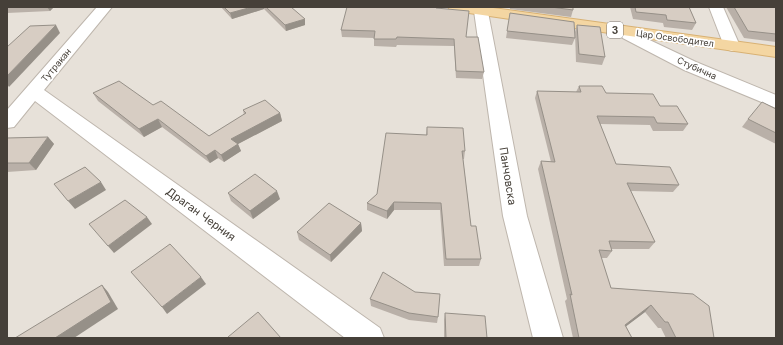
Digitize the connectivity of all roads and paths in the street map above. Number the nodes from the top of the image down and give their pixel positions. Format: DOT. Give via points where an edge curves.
graph roads {
  1 [pos="105,7"];
  2 [pos="455,7"];
  3 [pos="716,7"];
  4 [pos="484,9"];
  5 [pos="620,31"];
  6 [pos="732,46"];
  7 [pos="776,52"];
  8 [pos="34,90"];
  9 [pos="776,102"];
  10 [pos="7,122"];
  11 [pos="369,338"];
  12 [pos="548,338"];
  1 -- 8 [label="street, Тутракан"];
  2 -- 4 [label="main road, Цар Освободител / 3"];
  3 -- 6 [label="street"];
  4 -- 5 [label="main road, Цар Освободител / 3"];
  4 -- 12 [label="street, Панчовска" via="515,216"];
  5 -- 6 [label="main road, Цар Освободител / 3"];
  5 -- 9 [label="street, Стубична" via="690,66"];
  6 -- 7 [label="main road, Цар Освободител / 3"];
  8 -- 10 [label="street, Тутракан"];
  8 -- 11 [label="street, Драган Черния"];
}
